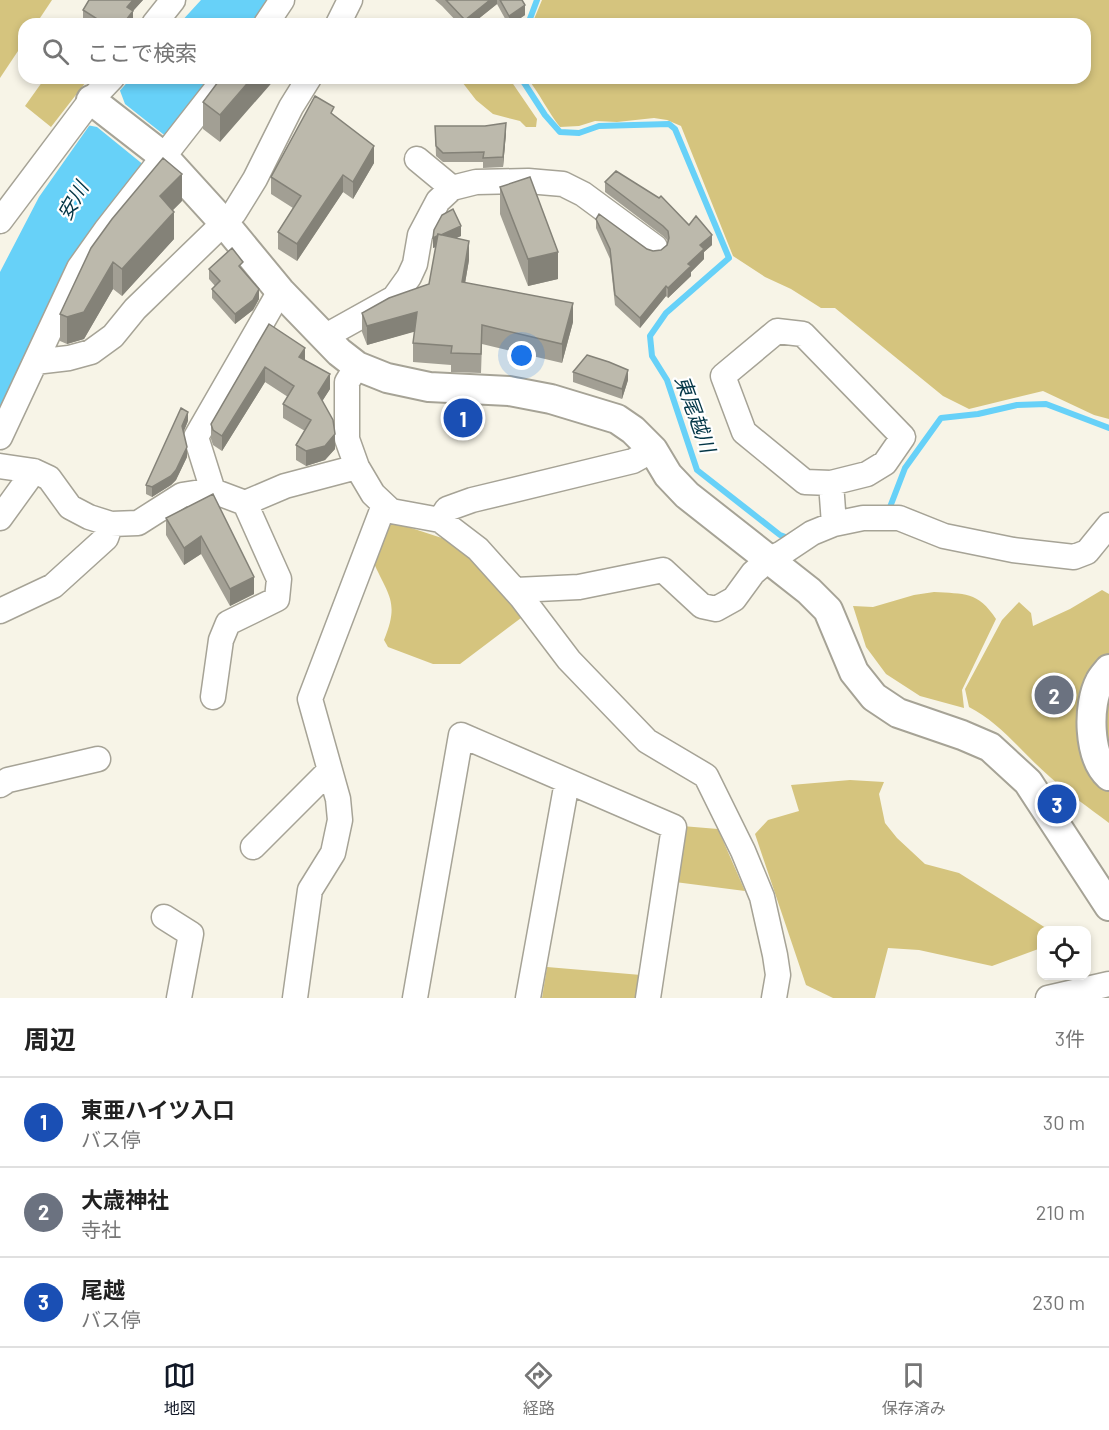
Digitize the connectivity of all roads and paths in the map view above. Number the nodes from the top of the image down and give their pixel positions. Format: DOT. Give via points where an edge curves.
graph roads {
  1 [pos="173,0"];
  2 [pos="282,0"];
  3 [pos="350,0"];
  4 [pos="159,18"];
  5 [pos="270,18"];
  6 [pos="341,18"];
  7 [pos="109,84"];
  8 [pos="220,84"];
  9 [pos="305,84"];
  10 [pos="98,105"];
  11 [pos="163,156"];
  12 [pos="417,159"];
  13 [pos="452,188"];
  14 [pos="0,221"];
  15 [pos="224,223"];
  16 [pos="655,247"];
  17 [pos="280,291"];
  18 [pos="324,337"];
  19 [pos="35,362"];
  20 [pos="357,366"];
  21 [pos="0,437"];
  22 [pos="653,450"];
  23 [pos="0,466"];
  24 [pos="357,467"];
  25 [pos="34,471"];
  26 [pos="831,483"];
  27 [pos="213,491"];
  28 [pos="245,503"];
  29 [pos="384,505"];
  30 [pos="0,518"];
  31 [pos="440,520"];
  32 [pos="111,524"];
  33 [pos="834,524"];
  34 [pos="1109,525"];
  35 [pos="768,560"];
  36 [pos="516,590"];
  37 [pos="0,611"];
  38 [pos="1109,669"];
  39 [pos="213,697"];
  40 [pos="98,759"];
  41 [pos="329,771"];
  42 [pos="1109,776"];
  43 [pos="567,782"];
  44 [pos="0,785"];
  45 [pos="253,847"];
  46 [pos="1109,906"];
  47 [pos="164,917"];
  48 [pos="1109,984"];
  49 [pos="179,998"];
  50 [pos="295,998"];
  51 [pos="415,998"];
  52 [pos="528,998"];
  53 [pos="648,998"];
  54 [pos="774,998"];
  55 [pos="1048,998"];
  1 -- 4 [label="street"];
  2 -- 5 [label="street"];
  3 -- 6 [label="street"];
  7 -- 10 [label="street"];
  8 -- 11 [label="street"];
  9 -- 15 [label="street" via="255,179"];
  10 -- 11 [label="street"];
  10 -- 14 [label="street"];
  11 -- 15 [label="street"];
  11 -- 19 [label="street" via="79,268"];
  12 -- 13 [label="street"];
  13 -- 16 [label="street" via="476,182 563,184 583,194"];
  13 -- 18 [label="street" via="428,217 415,264 394,298"];
  15 -- 17 [label="street"];
  15 -- 19 [label="street" via="135,309 113,336 91,352"];
  17 -- 18 [label="street"];
  17 -- 27 [label="street" via="196,437"];
  18 -- 20 [label="street"];
  19 -- 21 [label="street"];
  20 -- 22 [label="street" via="387,378 429,387 509,391 551,399 617,419"];
  20 -- 24 [label="street" via="346,382 347,439"];
  22 -- 31 [label="street" via="633,461 472,500 447,509"];
  22 -- 35 [label="street" via="668,475 687,495"];
  23 -- 25 [label="street"];
  24 -- 28 [label="street" via="285,486"];
  24 -- 29 [label="street"];
  25 -- 30 [label="street"];
  25 -- 32 [label="street" via="49,478 70,507"];
  26 -- 26 [label="street" via="805,483 744,432 723,376 777,331 803,334 903,437 885,463 867,474"];
  26 -- 33 [label="street"];
  27 -- 28 [label="street"];
  27 -- 32 [label="street" via="182,495 138,523"];
  28 -- 39 [label="street" via="279,579 277,599 228,622 221,640"];
  29 -- 31 [label="street" via="391,511"];
  29 -- 41 [label="street" via="310,699"];
  31 -- 36 [label="street" via="477,549"];
  32 -- 37 [label="street" via="106,538 53,585"];
  33 -- 34 [label="street" via="862,518 899,518 944,536 1074,557 1087,552"];
  33 -- 35 [label="street"];
  35 -- 36 [label="street" via="734,599 716,609 702,606 663,570 579,587"];
  35 -- 46 [label="street" via="828,610 854,672 874,697 898,713 990,747 1028,782"];
  36 -- 54 [label="street" via="569,660 646,741 706,776 762,897 776,955"];
  38 -- 42 [label="street" via="1100,680 1094,700 1091,729 1097,756"];
  40 -- 44 [label="street"];
  41 -- 45 [label="street"];
  41 -- 50 [label="street" via="340,820 333,853 310,890"];
  43 -- 51 [label="street" via="461,735"];
  43 -- 52 [label="street"];
  43 -- 53 [label="street" via="674,827"];
  47 -- 49 [label="street" via="191,934"];
  48 -- 55 [label="street"];
}
